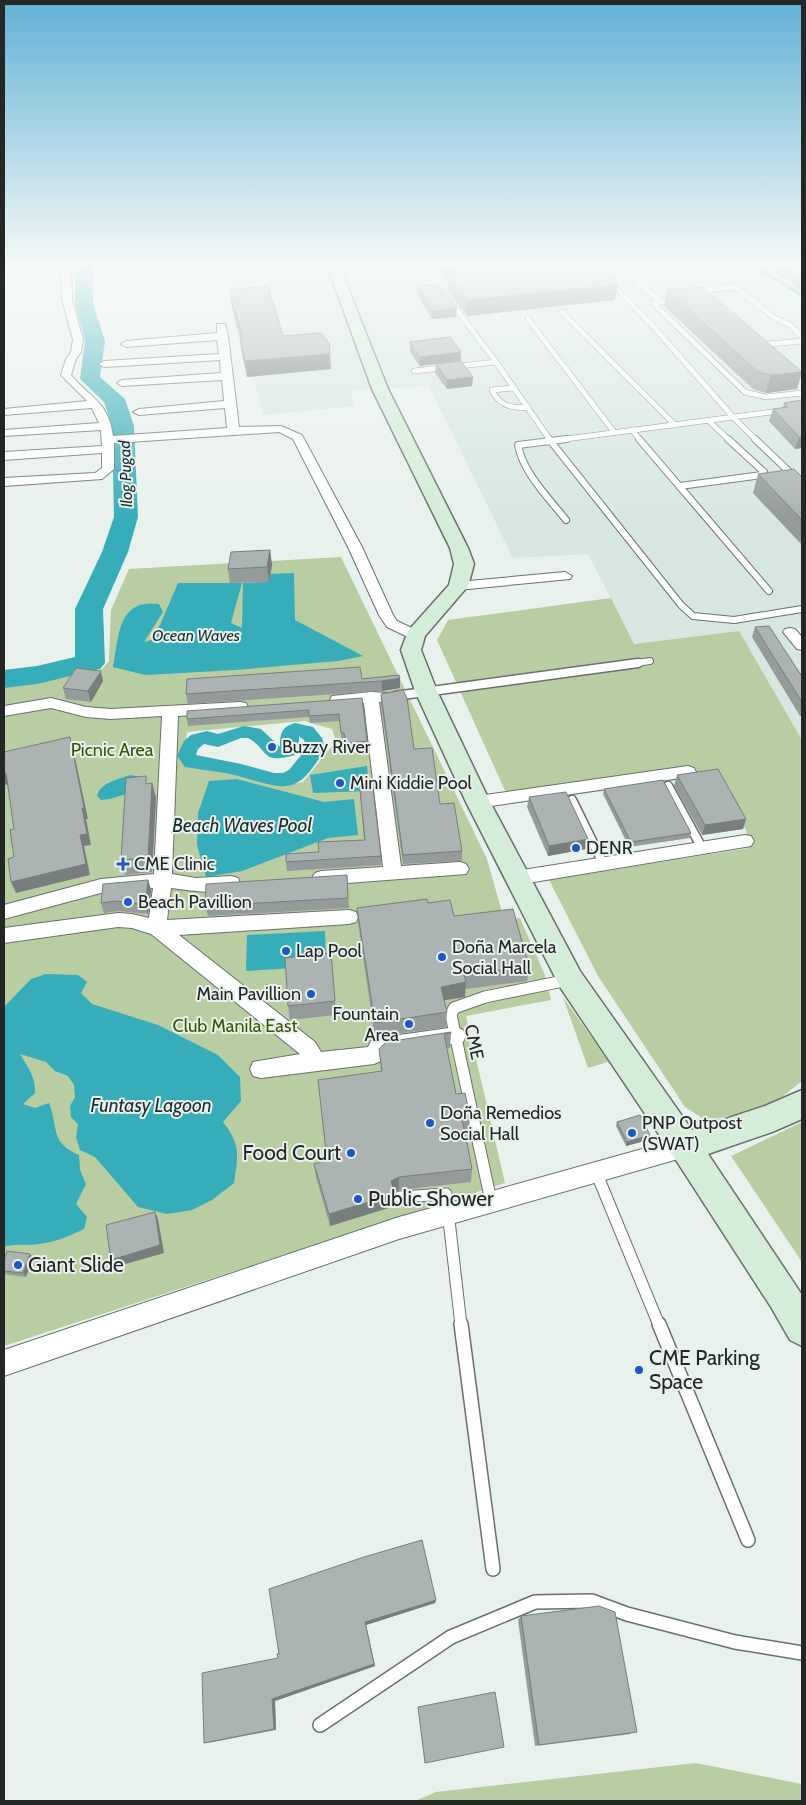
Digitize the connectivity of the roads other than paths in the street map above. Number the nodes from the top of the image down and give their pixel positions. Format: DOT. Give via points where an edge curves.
graph roads {
  1 [pos="76,349"];
  2 [pos="223,349"];
  3 [pos="365,349"];
  4 [pos="486,349"];
  5 [pos="551,349"];
  6 [pos="599,349"];
  7 [pos="672,349"];
  8 [pos="701,349"];
  9 [pos="762,349"];
  10 [pos="765,352"];
  11 [pos="224,357"];
  12 [pos="496,362"];
  13 [pos="104,364"];
  14 [pos="414,371"];
  15 [pos="227,376"];
  16 [pos="122,383"];
  17 [pos="514,388"];
  18 [pos="802,393"];
  19 [pos="96,404"];
  20 [pos="229,404"];
  21 [pos="528,407"];
  22 [pos="802,408"];
  23 [pos="4,412"];
  24 [pos="140,412"];
  25 [pos="733,418"];
  26 [pos="708,421"];
  27 [pos="675,425"];
  28 [pos="106,426"];
  29 [pos="233,430"];
  30 [pos="632,430"];
  31 [pos="614,432"];
  32 [pos="4,433"];
  33 [pos="550,440"];
  34 [pos="107,444"];
  35 [pos="4,456"];
  36 [pos="80,464"];
  37 [pos="4,482"];
  38 [pos="802,484"];
  39 [pos="680,486"];
  40 [pos="566,520"];
  41 [pos="565,576"];
  42 [pos="458,586"];
  43 [pos="769,591"];
  44 [pos="802,609"];
  45 [pos="758,616"];
  46 [pos="762,624"];
  47 [pos="790,632"];
  48 [pos="415,635"];
  49 [pos="802,646"];
  50 [pos="650,661"];
  51 [pos="426,691"];
  52 [pos="376,697"];
  53 [pos="324,701"];
  54 [pos="256,706"];
  55 [pos="4,712"];
  56 [pos="170,712"];
  57 [pos="688,772"];
  58 [pos="668,786"];
  59 [pos="572,800"];
  60 [pos="478,802"];
  61 [pos="745,841"];
  62 [pos="702,848"];
  63 [pos="603,863"];
  64 [pos="460,869"];
  65 [pos="393,874"];
  66 [pos="516,878"];
  67 [pos="305,879"];
  68 [pos="162,880"];
  69 [pos="245,882"];
  70 [pos="4,912"];
  71 [pos="349,917"];
  72 [pos="157,928"];
  73 [pos="4,936"];
  74 [pos="570,979"];
  75 [pos="456,1036"];
  76 [pos="315,1063"];
  77 [pos="261,1069"];
  78 [pos="802,1104"];
  79 [pos="685,1147"];
  80 [pos="596,1172"];
  81 [pos="400,1197"];
  82 [pos="491,1201"];
  83 [pos="447,1214"];
  84 [pos="802,1328"];
  85 [pos="4,1363"];
  86 [pos="748,1540"];
  87 [pos="493,1569"];
  88 [pos="802,1653"];
  89 [pos="320,1725"];
  1 -- 19 [label="street" via="66,375"];
  2 -- 11 [label="street"];
  3 -- 42 [label="street" via="380,389 459,548 464,564"];
  4 -- 12 [label="lane"];
  5 -- 31 [label="lane"];
  6 -- 27 [label="lane"];
  7 -- 25 [label="lane"];
  8 -- 18 [label="lane" via="745,392 764,398"];
  9 -- 10 [label="lane"];
  11 -- 13 [label="street"];
  11 -- 15 [label="street"];
  12 -- 14 [label="lane"];
  12 -- 17 [label="lane"];
  15 -- 16 [label="street"];
  15 -- 20 [label="street"];
  17 -- 21 [label="lane"];
  17 -- 21 [label="lane" via="492,390 502,405"];
  19 -- 23 [label="street"];
  19 -- 28 [label="street"];
  20 -- 24 [label="street"];
  20 -- 29 [label="street"];
  21 -- 33 [label="lane"];
  22 -- 25 [label="lane"];
  25 -- 26 [label="lane"];
  25 -- 38 [label="lane"];
  26 -- 27 [label="lane"];
  26 -- 39 [label="lane" via="764,472 755,477"];
  27 -- 30 [label="lane"];
  28 -- 32 [label="street"];
  28 -- 34 [label="street"];
  29 -- 34 [label="street" via="119,438"];
  29 -- 48 [label="street" via="281,429 298,437 386,615 392,624"];
  30 -- 31 [label="lane"];
  30 -- 39 [label="lane"];
  31 -- 33 [label="lane"];
  33 -- 40 [label="lane" via="518,445 517,450"];
  33 -- 45 [label="lane" via="675,598 693,616 734,620"];
  34 -- 36 [label="street"];
  34 -- 36 [label="street" via="108,469 104,473 98,476"];
  35 -- 36 [label="street"];
  36 -- 37 [label="street"];
  39 -- 43 [label="lane"];
  41 -- 42 [label="street"];
  42 -- 48 [label="street"];
  44 -- 45 [label="lane"];
  45 -- 46 [label="lane"];
  47 -- 49 [label="street"];
  48 -- 51 [label="street" via="411,650"];
  50 -- 51 [label="lane"];
  51 -- 52 [label="lane"];
  51 -- 60 [label="street"];
  52 -- 53 [label="street"];
  52 -- 65 [label="street"];
  54 -- 56 [label="street"];
  55 -- 56 [label="street" via="50,703 111,714"];
  56 -- 68 [label="street"];
  57 -- 60 [label="street"];
  58 -- 62 [label="lane"];
  59 -- 63 [label="lane"];
  60 -- 66 [label="street"];
  61 -- 62 [label="street"];
  62 -- 63 [label="street"];
  63 -- 66 [label="street"];
  64 -- 65 [label="street"];
  65 -- 67 [label="street"];
  66 -- 74 [label="street"];
  68 -- 69 [label="street" via="196,885"];
  68 -- 70 [label="street" via="101,886"];
  68 -- 72 [label="street"];
  71 -- 72 [label="street"];
  72 -- 73 [label="street" via="118,920"];
  72 -- 76 [label="street" via="308,1048"];
  74 -- 75 [label="lane, CME" via="461,1004 454,1008 452,1015"];
  74 -- 79 [label="street"];
  75 -- 76 [label="street" via="378,1047 374,1055"];
  75 -- 82 [label="lane, CME"];
  76 -- 77 [label="street"];
  78 -- 79 [label="street" via="772,1118"];
  79 -- 80 [label="street"];
  79 -- 84 [label="street"];
  80 -- 82 [label="street"];
  80 -- 86 [label="lane"];
  81 -- 83 [label="lane" via="446,1194"];
  82 -- 83 [label="street"];
  83 -- 85 [label="street"];
  83 -- 87 [label="lane"];
  88 -- 89 [label="lane" via="735,1642 626,1614 592,1601 535,1602 451,1637"];
}
